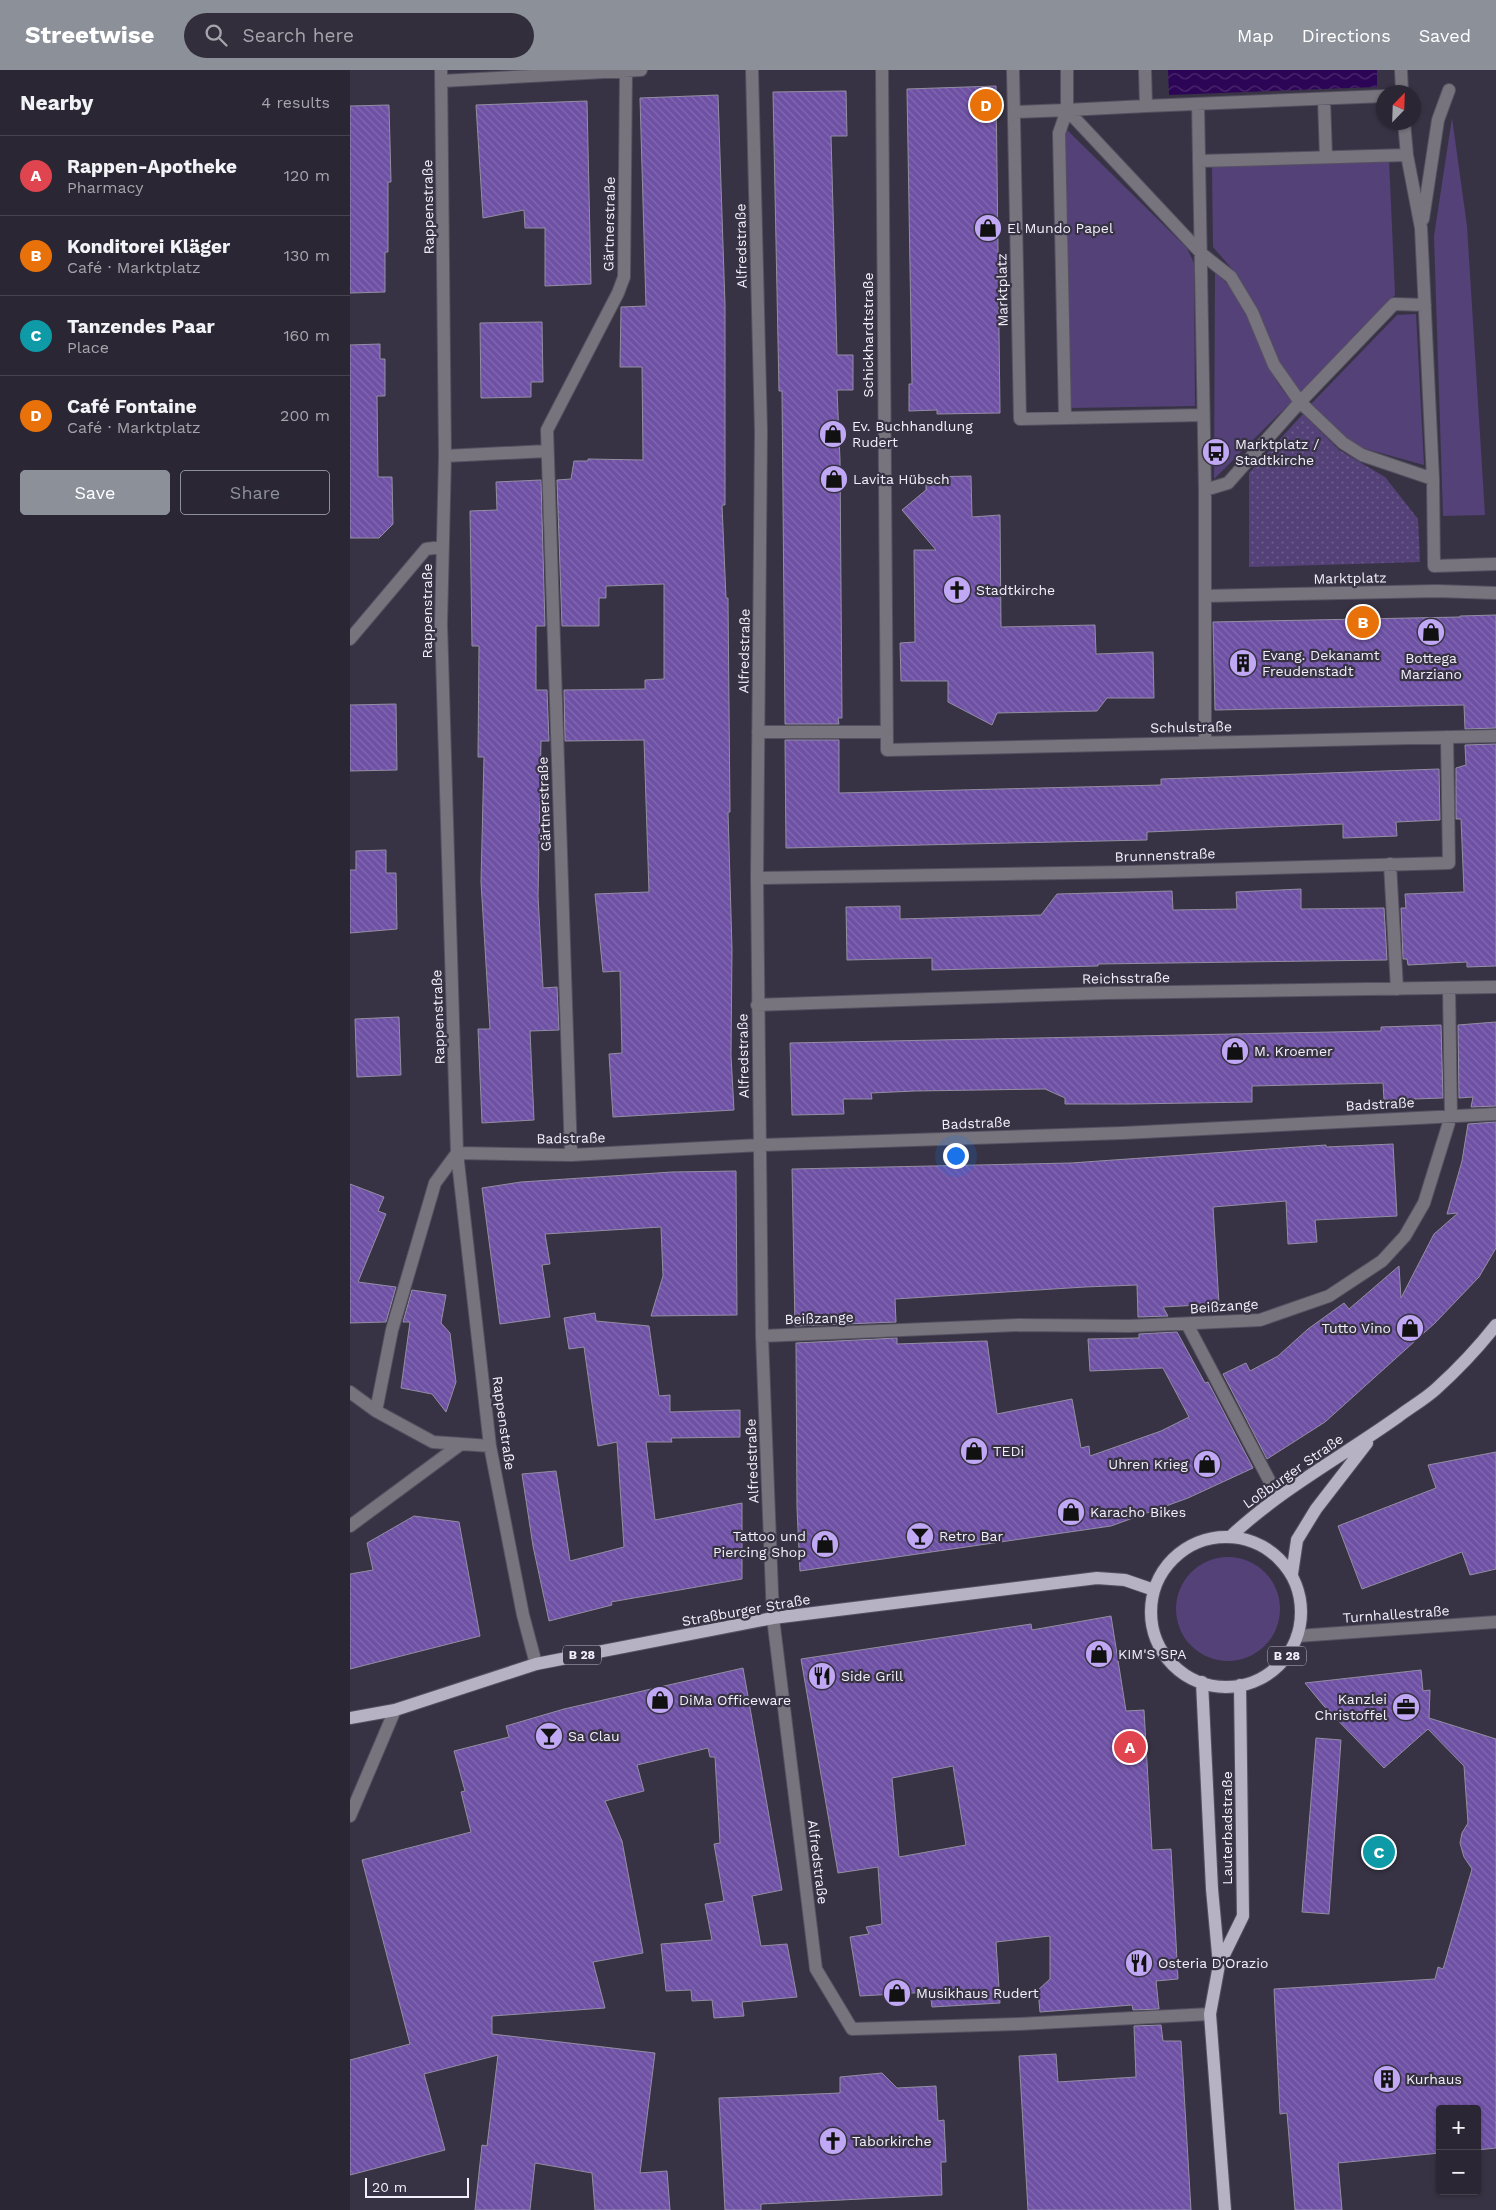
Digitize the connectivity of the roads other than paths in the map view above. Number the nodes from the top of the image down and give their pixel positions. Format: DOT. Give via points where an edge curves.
graph roads {
  1 [pos="626,70"];
  2 [pos="641,70"];
  3 [pos="752,70"];
  4 [pos="882,70"];
  5 [pos="1013,70"];
  6 [pos="1067,70"];
  7 [pos="1145,70"];
  8 [pos="1401,70"];
  9 [pos="441,75"];
  10 [pos="1402,85"];
  11 [pos="1449,90"];
  12 [pos="1376,96"];
  13 [pos="1324,99"];
  14 [pos="1198,104"];
  15 [pos="1146,106"];
  16 [pos="1067,110"];
  17 [pos="1014,112"];
  18 [pos="1404,130"];
  19 [pos="1406,155"];
  20 [pos="1326,157"];
  21 [pos="1199,161"];
  22 [pos="1421,228"];
  23 [pos="1202,254"];
  24 [pos="1425,305"];
  25 [pos="1300,402"];
  26 [pos="1203,415"];
  27 [pos="1065,417"];
  28 [pos="547,451"];
  29 [pos="445,456"];
  30 [pos="1433,479"];
  31 [pos="1205,490"];
  32 [pos="442,547"];
  33 [pos="1496,564"];
  34 [pos="1496,593"];
  35 [pos="1205,596"];
  36 [pos="350,639"];
  37 [pos="758,732"];
  38 [pos="886,732"];
  39 [pos="1496,736"];
  40 [pos="1447,737"];
  41 [pos="1205,742"];
  42 [pos="887,750"];
  43 [pos="1390,864"];
  44 [pos="757,878"];
  45 [pos="1496,987"];
  46 [pos="1449,988"];
  47 [pos="1397,989"];
  48 [pos="758,1005"];
  49 [pos="1496,1114"];
  50 [pos="1451,1116"];
  51 [pos="760,1145"];
  52 [pos="457,1153"];
  53 [pos="571,1155"];
  54 [pos="1187,1324"];
  55 [pos="1496,1325"];
  56 [pos="762,1336"];
  57 [pos="350,1392"];
  58 [pos="376,1411"];
  59 [pos="1374,1434"];
  60 [pos="461,1444"];
  61 [pos="490,1446"];
  62 [pos="1278,1497"];
  63 [pos="350,1526"];
  64 [pos="1231,1536"];
  65 [pos="1292,1574"];
  66 [pos="1154,1590"];
  67 [pos="773,1618"];
  68 [pos="1496,1622"];
  69 [pos="1297,1636"];
  70 [pos="536,1664"];
  71 [pos="1202,1682"];
  72 [pos="1240,1685"];
  73 [pos="395,1710"];
  74 [pos="350,1718"];
  75 [pos="350,1816"];
  76 [pos="1219,1965"];
  77 [pos="1210,2014"];
  78 [pos="1225,2210"];
  1 -- 2 [label="street"];
  1 -- 9 [label="street"];
  1 -- 28 [label="street, Gärtnerstraße" via="624,277 547,430"];
  3 -- 37 [label="street, Alfredstraße" via="761,431"];
  4 -- 38 [label="street, Schickhardtstraße"];
  5 -- 17 [label="street, Marktplatz"];
  6 -- 16 [label="street"];
  7 -- 15 [label="street"];
  8 -- 10 [label="street"];
  9 -- 29 [label="street, Rappenstraße"];
  11 -- 22 [label="street" via="1438,120"];
  12 -- 13 [label="street"];
  13 -- 14 [label="street"];
  13 -- 20 [label="street"];
  14 -- 15 [label="street"];
  14 -- 21 [label="street"];
  15 -- 16 [label="street"];
  16 -- 17 [label="street"];
  16 -- 23 [label="street"];
  16 -- 27 [label="street" via="1059,133"];
  17 -- 27 [label="street, Marktplatz" via="1020,419"];
  18 -- 19 [label="street"];
  19 -- 20 [label="street"];
  19 -- 22 [label="street"];
  20 -- 21 [label="street"];
  21 -- 23 [label="street"];
  22 -- 24 [label="street"];
  23 -- 25 [label="street" via="1231,277 1252,312 1274,366"];
  23 -- 26 [label="street"];
  24 -- 25 [label="street" via="1394,304"];
  24 -- 30 [label="street"];
  25 -- 30 [label="street" via="1344,443 1362,455"];
  25 -- 31 [label="street" via="1228,483"];
  26 -- 27 [label="street"];
  26 -- 31 [label="street"];
  28 -- 29 [label="street"];
  28 -- 53 [label="street, Gärtnerstraße"];
  29 -- 32 [label="street, Rappenstraße"];
  30 -- 33 [label="street" via="1434,566"];
  31 -- 35 [label="street"];
  32 -- 36 [label="street" via="426,549"];
  32 -- 52 [label="street, Rappenstraße" via="441,624"];
  34 -- 35 [label="street, Marktplatz" via="1436,591"];
  35 -- 41 [label="street"];
  37 -- 38 [label="street"];
  37 -- 44 [label="street, Alfredstraße"];
  38 -- 42 [label="street, Schickhardtstraße"];
  39 -- 40 [label="street, Schulstraße"];
  40 -- 41 [label="street, Schulstraße"];
  40 -- 43 [label="street, Brunnenstraße" via="1449,863"];
  41 -- 42 [label="street, Schulstraße"];
  43 -- 44 [label="street, Brunnenstraße"];
  43 -- 47 [label="street"];
  44 -- 48 [label="street, Alfredstraße"];
  45 -- 46 [label="street, Reichsstraße"];
  46 -- 47 [label="street, Reichsstraße"];
  46 -- 50 [label="street, Beißzange"];
  47 -- 48 [label="street, Reichsstraße" via="1106,993"];
  48 -- 51 [label="street, Alfredstraße"];
  49 -- 50 [label="street, Badstraße"];
  50 -- 51 [label="street, Badstraße" via="1123,1133"];
  50 -- 54 [label="street, Beißzange" via="1424,1203 1405,1236 1382,1261 1329,1296 1260,1320"];
  51 -- 53 [label="street, Badstraße"];
  51 -- 56 [label="street, Alfredstraße"];
  52 -- 53 [label="street, Badstraße"];
  52 -- 58 [label="street" via="435,1183 392,1330"];
  52 -- 61 [label="street, Rappenstraße"];
  54 -- 56 [label="street, Beißzange" via="1020,1325"];
  54 -- 62 [label="street"];
  55 -- 59 [label="main road, Loßburger Straße / B 28" via="1478,1348 1435,1390"];
  56 -- 67 [label="street, Alfredstraße"];
  57 -- 58 [label="street"];
  58 -- 60 [label="street" via="433,1442"];
  59 -- 62 [label="main road, Loßburger Straße / B 28"];
  59 -- 65 [label="main road, Loßburger Straße / B 28" via="1316,1509 1298,1540"];
  60 -- 61 [label="street"];
  60 -- 63 [label="street"];
  61 -- 70 [label="street, Rappenstraße" via="523,1615"];
  62 -- 64 [label="main road, Loßburger Straße / B 28"];
  64 -- 65 [label="main road, B 28" via="1256,1542 1276,1555"];
  64 -- 66 [label="main road, B 28" via="1206,1539 1183,1550 1165,1567"];
  65 -- 69 [label="main road, B 28" via="1300,1594 1302,1616"];
  66 -- 67 [label="main road, Straßburger Straße / B 28" via="1125,1580 1096,1578"];
  66 -- 71 [label="main road, B 28" via="1151,1609 1159,1646 1170,1662"];
  67 -- 70 [label="main road, Straßburger Straße / B 28"];
  67 -- 77 [label="street, Alfredstraße" via="816,1969 852,2029"];
  68 -- 69 [label="street, Turnhallestraße"];
  69 -- 72 [label="main road, B 28" via="1289,1654 1275,1669"];
  70 -- 73 [label="main road, Straßburger Straße / B 28"];
  71 -- 72 [label="main road, B 28"];
  71 -- 76 [label="main road, Lauterbadstraße"];
  72 -- 76 [label="main road, Lauterbadstraße" via="1243,1916"];
  73 -- 74 [label="main road, Straßburger Straße / B 28"];
  73 -- 75 [label="street"];
  76 -- 77 [label="main road, Lauterbadstraße"];
  77 -- 78 [label="main road, Lauterbadstraße"];
}
